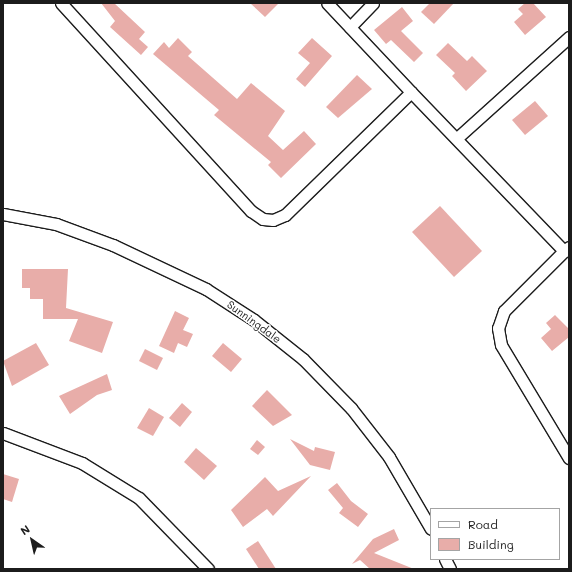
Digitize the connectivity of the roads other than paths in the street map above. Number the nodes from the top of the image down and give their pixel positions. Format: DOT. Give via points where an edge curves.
graph roads {
  1 [pos="61,3"];
  2 [pos="327,3"];
  3 [pos="373,3"];
  4 [pos="350,26"];
  5 [pos="569,37"];
  6 [pos="410,92"];
  7 [pos="457,138"];
  8 [pos="3,214"];
  9 [pos="567,249"];
  10 [pos="3,433"];
  11 [pos="569,458"];
  12 [pos="430,527"];
  13 [pos="446,560"];
  14 [pos="208,569"];
  15 [pos="450,569"];
  1 -- 6 [label="street" via="251,211 262,219 273,220 285,215"];
  2 -- 4 [label="street"];
  3 -- 4 [label="street"];
  4 -- 6 [label="street"];
  5 -- 7 [label="street"];
  6 -- 7 [label="street"];
  7 -- 9 [label="street"];
  8 -- 12 [label="street, Sunningdale" via="56,224 112,245 206,289 254,320 303,359 351,408 389,457"];
  9 -- 11 [label="street" via="504,311 498,328 501,345"];
  10 -- 14 [label="street" via="82,463 139,498"];
  13 -- 15 [label="street"];
}
